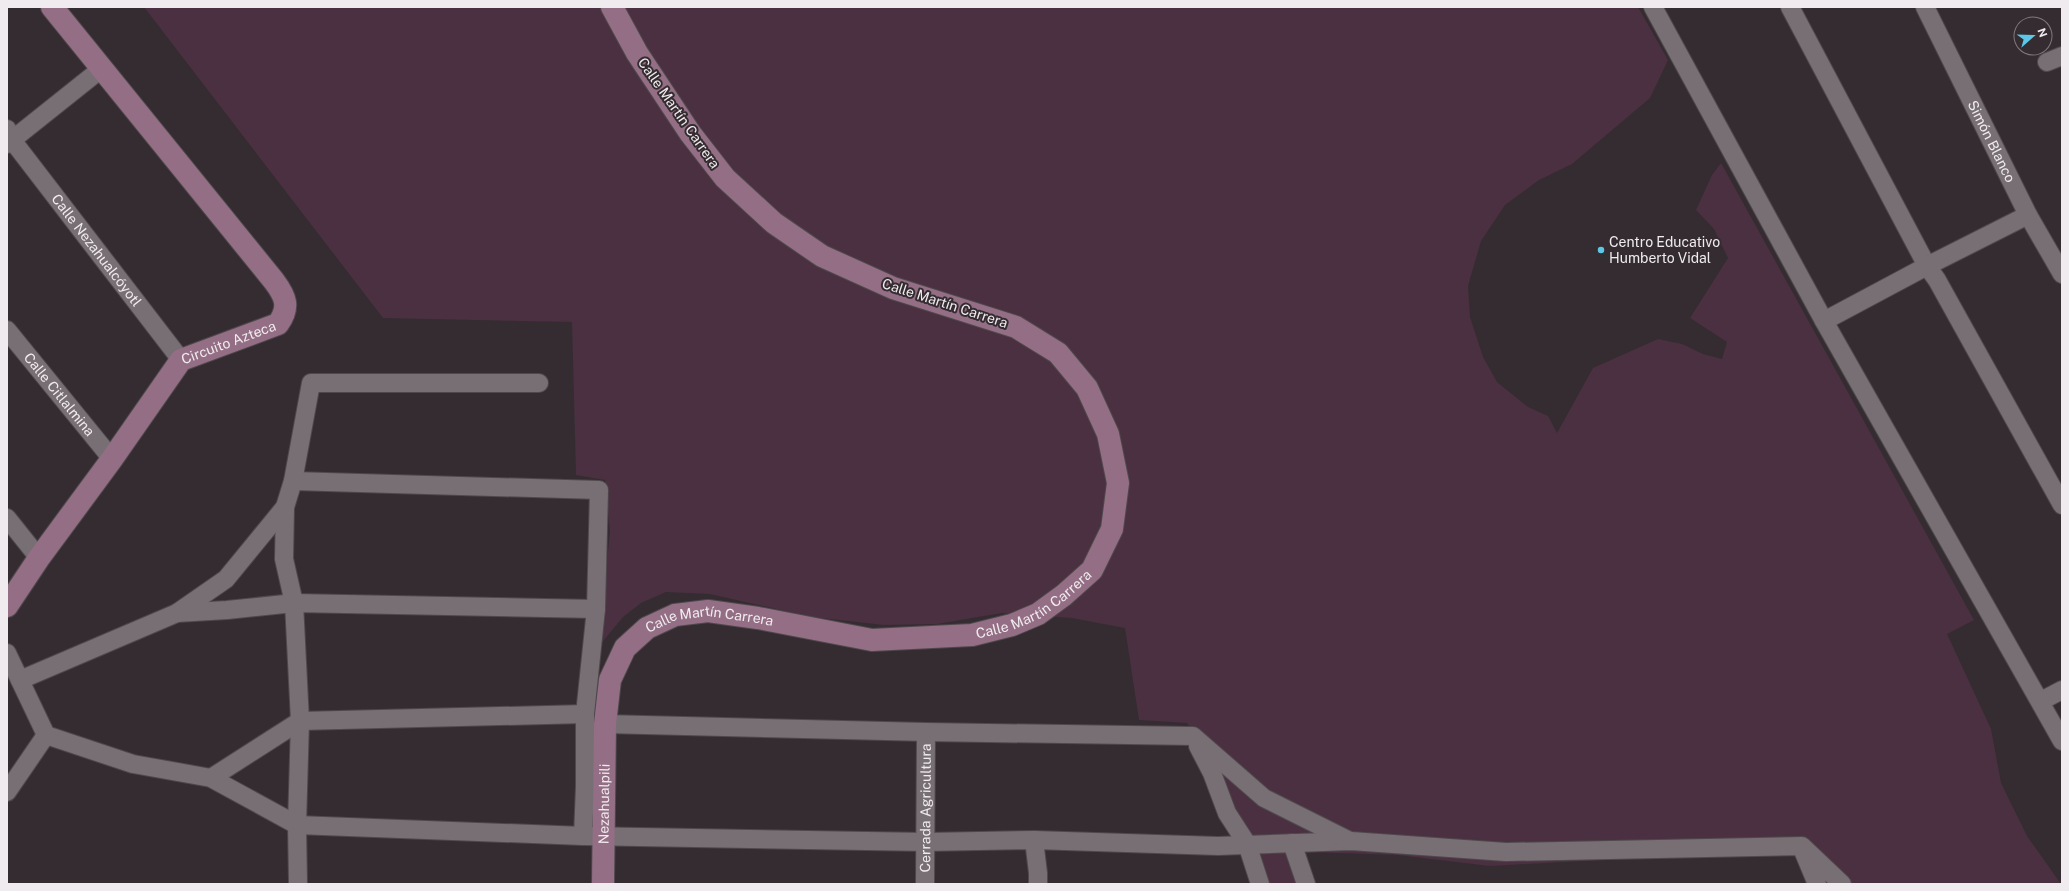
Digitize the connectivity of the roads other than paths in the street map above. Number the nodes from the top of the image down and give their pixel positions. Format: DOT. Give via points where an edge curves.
graph roads {
  1 [pos="52,7"];
  2 [pos="612,7"];
  3 [pos="1653,7"];
  4 [pos="1790,7"];
  5 [pos="1925,7"];
  6 [pos="101,69"];
  7 [pos="9,137"];
  8 [pos="2028,216"];
  9 [pos="1927,266"];
  10 [pos="2062,274"];
  11 [pos="1824,321"];
  12 [pos="7,330"];
  13 [pos="182,360"];
  14 [pos="539,383"];
  15 [pos="112,459"];
  16 [pos="293,481"];
  17 [pos="2062,505"];
  18 [pos="285,507"];
  19 [pos="7,518"];
  20 [pos="38,558"];
  21 [pos="9,598"];
  22 [pos="294,603"];
  23 [pos="596,609"];
  24 [pos="177,612"];
  25 [pos="7,653"];
  26 [pos="20,680"];
  27 [pos="2062,690"];
  28 [pos="2041,701"];
  29 [pos="586,714"];
  30 [pos="300,721"];
  31 [pos="605,724"];
  32 [pos="926,732"];
  33 [pos="46,735"];
  34 [pos="1193,736"];
  35 [pos="2062,741"];
  36 [pos="211,778"];
  37 [pos="7,792"];
  38 [pos="297,825"];
  39 [pos="593,836"];
  40 [pos="1034,840"];
  41 [pos="1351,841"];
  42 [pos="926,842"];
  43 [pos="1292,843"];
  44 [pos="1247,844"];
  45 [pos="1802,846"];
  46 [pos="298,884"];
  47 [pos="602,884"];
  48 [pos="925,884"];
  49 [pos="1038,884"];
  50 [pos="1260,884"];
  51 [pos="1306,884"];
  52 [pos="1817,884"];
  53 [pos="1842,884"];
  1 -- 6 [label="street, Circuito Azteca"];
  2 -- 31 [label="street, Calle Martín Carrera" via="637,53 690,133 725,178 774,223 822,256 893,288 1016,327 1058,353 1087,388 1108,434 1118,483 1112,529 1092,570 1038,614 972,635 872,640 708,611 675,615 647,628 625,648 610,680"];
  3 -- 11 [label="street"];
  4 -- 9 [label="street"];
  5 -- 8 [label="street, Simón Blanco"];
  6 -- 7 [label="street"];
  6 -- 13 [label="street, Circuito Azteca" via="274,281 286,305 284,316 278,324"];
  7 -- 13 [label="street, Calle Nezahualcóyotl"];
  8 -- 9 [label="street"];
  8 -- 10 [label="street, Simón Blanco"];
  9 -- 11 [label="street"];
  9 -- 17 [label="street" via="1938,280"];
  11 -- 28 [label="street"];
  12 -- 15 [label="street, Calle Citlalmina"];
  13 -- 15 [label="street, Circuito Azteca"];
  14 -- 16 [label="street" via="311,383"];
  15 -- 20 [label="street, Circuito Azteca"];
  16 -- 18 [label="street"];
  16 -- 23 [label="street" via="599,490"];
  18 -- 22 [label="street" via="284,559"];
  18 -- 24 [label="street" via="226,579"];
  19 -- 20 [label="street"];
  20 -- 21 [label="street, Circuito Azteca"];
  22 -- 23 [label="street"];
  22 -- 24 [label="street"];
  22 -- 30 [label="street"];
  23 -- 29 [label="street"];
  24 -- 26 [label="street"];
  25 -- 26 [label="street"];
  26 -- 33 [label="street"];
  27 -- 28 [label="street"];
  28 -- 35 [label="street"];
  29 -- 30 [label="street"];
  29 -- 39 [label="street" via="586,786"];
  30 -- 36 [label="street"];
  30 -- 38 [label="street"];
  31 -- 32 [label="street"];
  31 -- 39 [label="street, Nezahualpili"];
  32 -- 34 [label="street"];
  32 -- 42 [label="street, Cerrada Agricultura"];
  33 -- 36 [label="street" via="133,764"];
  33 -- 37 [label="street"];
  34 -- 41 [label="street" via="1264,798"];
  34 -- 44 [label="street" via="1212,773 1227,813"];
  36 -- 38 [label="street"];
  38 -- 39 [label="street"];
  38 -- 46 [label="street"];
  39 -- 42 [label="street"];
  39 -- 47 [label="street, Nezahualpili"];
  40 -- 42 [label="street"];
  40 -- 44 [label="street" via="1218,846"];
  40 -- 49 [label="street"];
  41 -- 43 [label="street"];
  41 -- 45 [label="street" via="1506,852"];
  42 -- 48 [label="street, Cerrada Agricultura"];
  43 -- 44 [label="street"];
  43 -- 51 [label="street"];
  44 -- 50 [label="street"];
  45 -- 52 [label="street"];
  45 -- 53 [label="street"];
}
